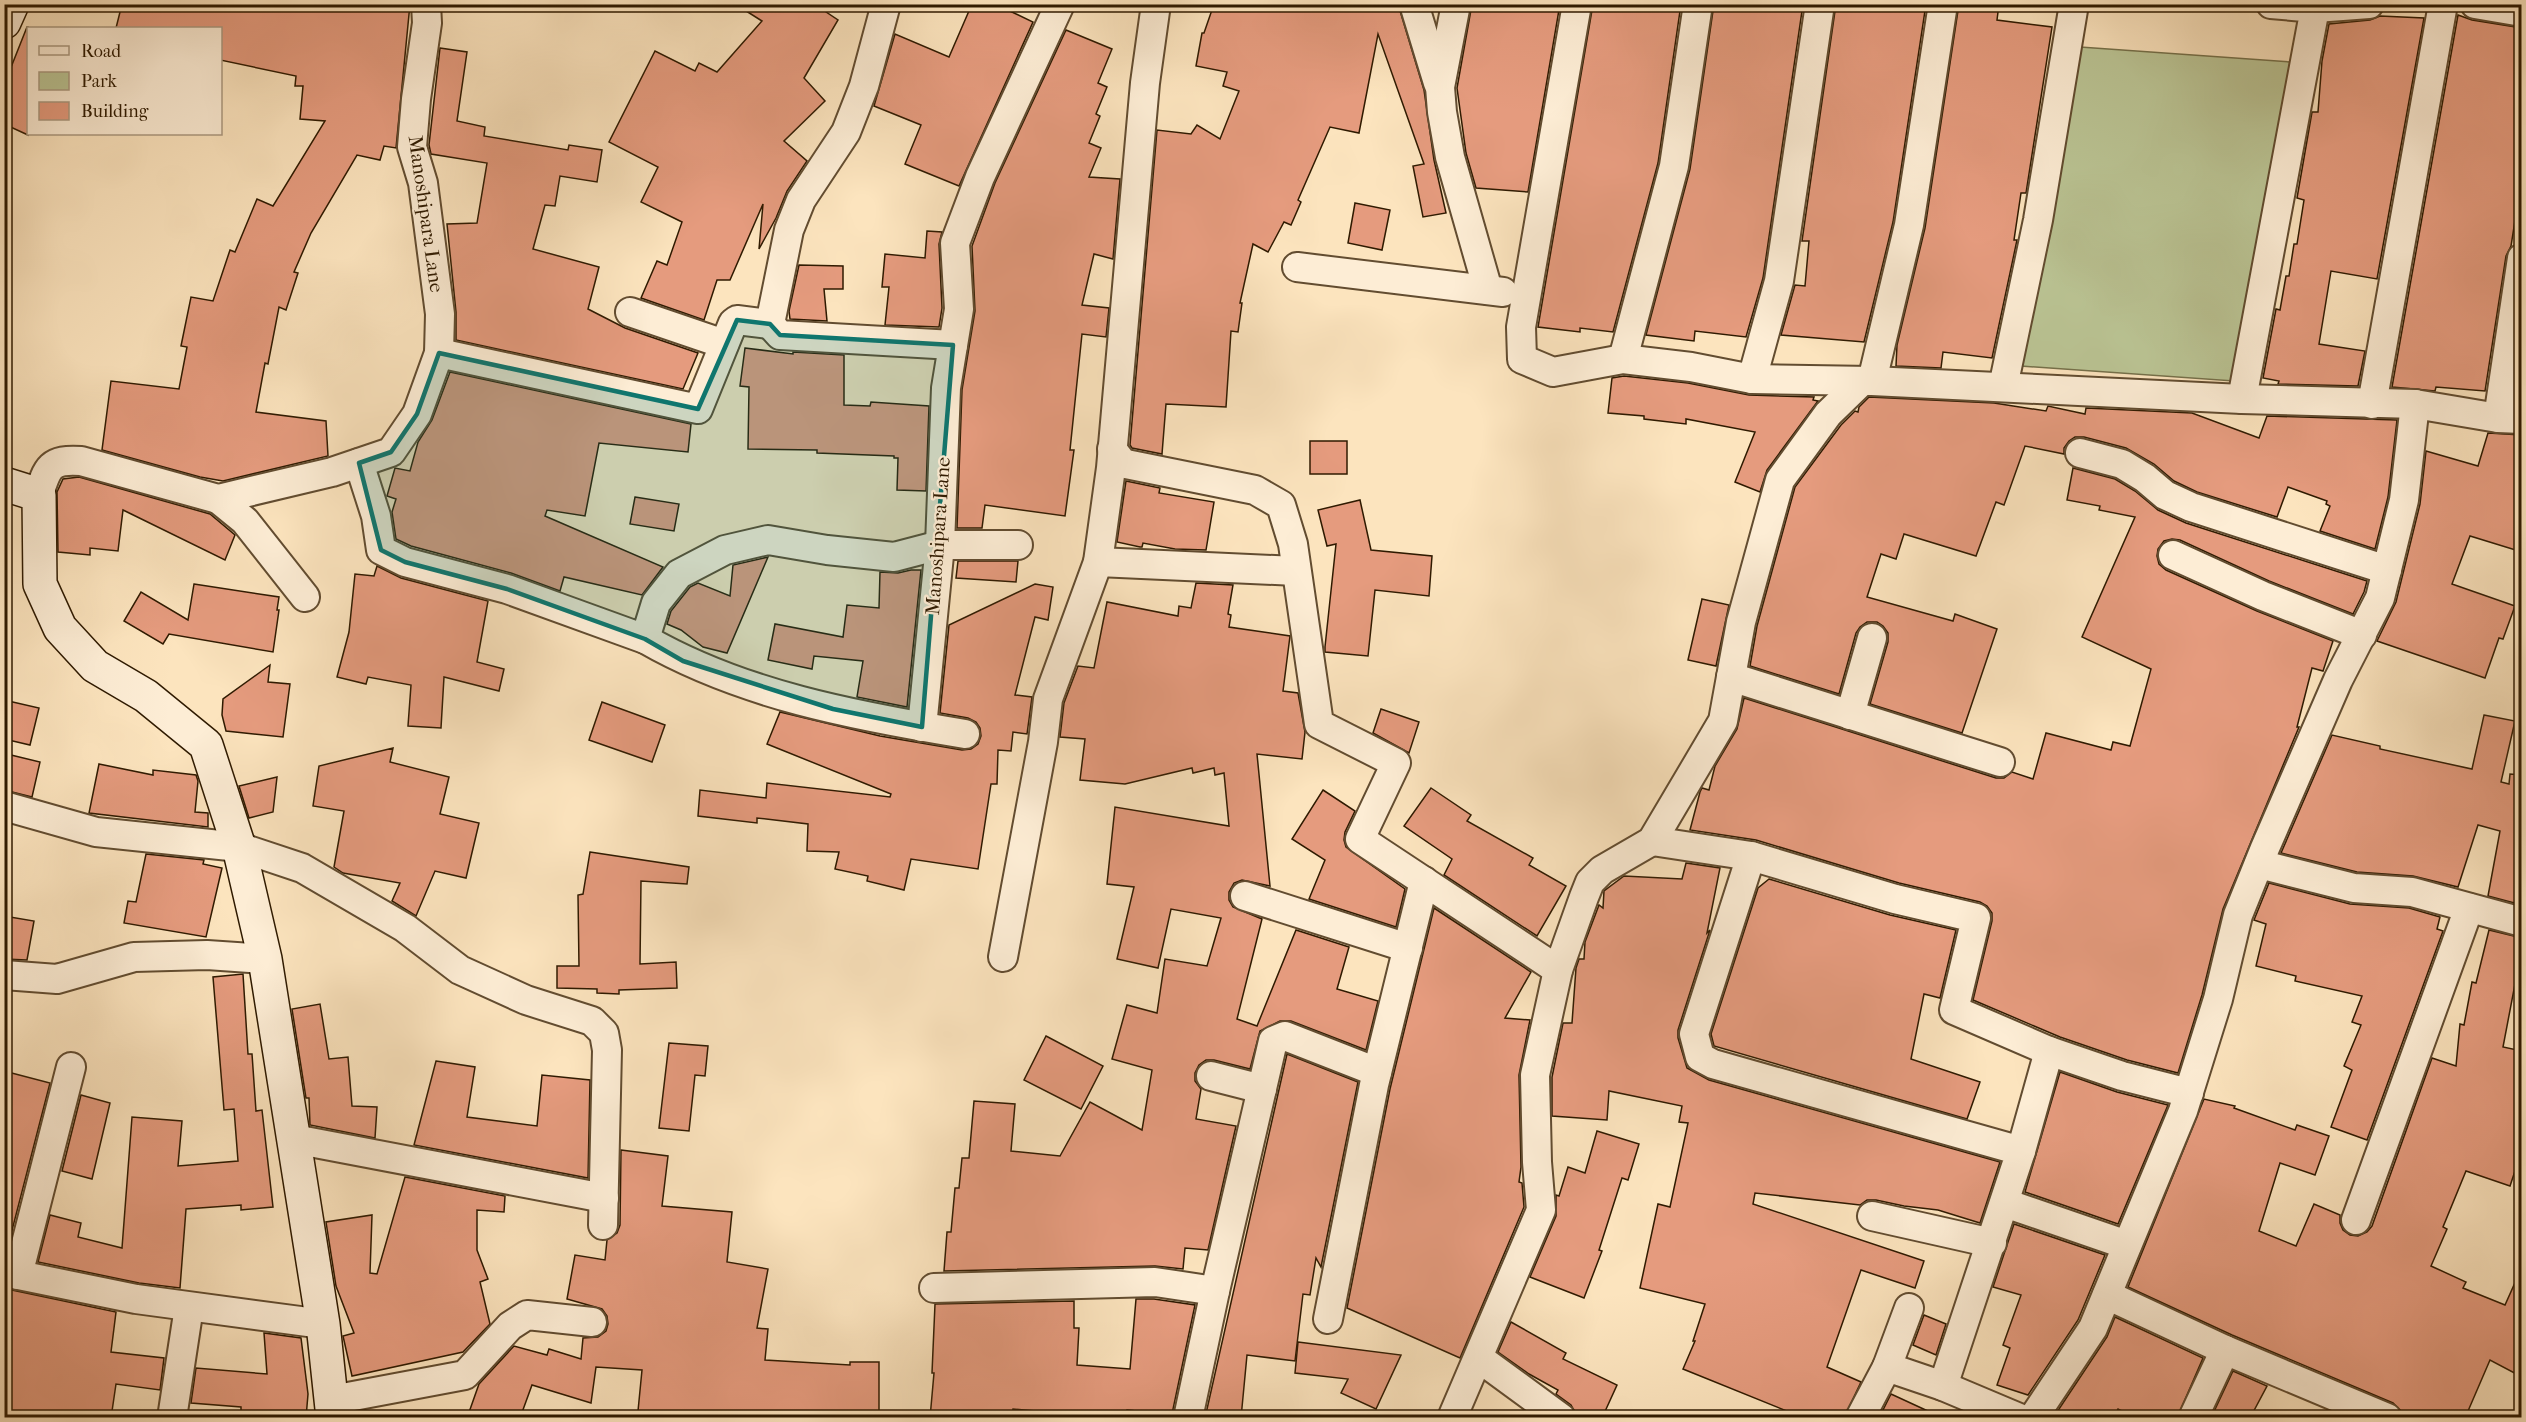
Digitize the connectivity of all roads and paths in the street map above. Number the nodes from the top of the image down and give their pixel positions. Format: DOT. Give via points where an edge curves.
graph roads {
  1 [pos="12,4"];
  2 [pos="426,4"];
  3 [pos="886,4"];
  4 [pos="1060,4"];
  5 [pos="1156,4"];
  6 [pos="1414,4"];
  7 [pos="1456,4"];
  8 [pos="1577,4"];
  9 [pos="1698,4"];
  10 [pos="1820,4"];
  11 [pos="1943,4"];
  12 [pos="2074,4"];
  13 [pos="2271,4"];
  14 [pos="2369,4"];
  15 [pos="2443,4"];
  16 [pos="2475,4"];
  17 [pos="2316,6"];
  18 [pos="2522,12"];
  19 [pos="4,22"];
  20 [pos="1440,87"];
  21 [pos="2522,258"];
  22 [pos="1296,267"];
  23 [pos="1488,290"];
  24 [pos="1526,295"];
  25 [pos="630,312"];
  26 [pos="770,324"];
  27 [pos="724,344"];
  28 [pos="953,345"];
  29 [pos="439,353"];
  30 [pos="1623,359"];
  31 [pos="1752,379"];
  32 [pos="1867,381"];
  33 [pos="2003,387"];
  34 [pos="2242,399"];
  35 [pos="2372,404"];
  36 [pos="2415,404"];
  37 [pos="2510,418"];
  38 [pos="1113,449"];
  39 [pos="2080,453"];
  40 [pos="359,463"];
  41 [pos="4,484"];
  42 [pos="39,495"];
  43 [pos="218,500"];
  44 [pos="940,545"];
  45 [pos="1018,545"];
  46 [pos="2173,555"];
  47 [pos="1098,562"];
  48 [pos="2387,570"];
  49 [pos="1296,571"];
  50 [pos="305,597"];
  51 [pos="2362,635"];
  52 [pos="1872,638"];
  53 [pos="645,639"];
  54 [pos="1731,677"];
  55 [pos="1850,715"];
  56 [pos="922,727"];
  57 [pos="965,734"];
  58 [pos="2000,762"];
  59 [pos="4,806"];
  60 [pos="1652,841"];
  61 [pos="239,848"];
  62 [pos="1751,856"];
  63 [pos="2259,864"];
  64 [pos="1424,881"];
  65 [pos="1245,896"];
  66 [pos="2469,908"];
  67 [pos="2522,922"];
  68 [pos="1408,948"];
  69 [pos="1003,957"];
  70 [pos="265,959"];
  71 [pos="1558,970"];
  72 [pos="4,975"];
  73 [pos="2049,1051"];
  74 [pos="71,1066"];
  75 [pos="1377,1072"];
  76 [pos="1211,1077"];
  77 [pos="1262,1089"];
  78 [pos="2189,1093"];
  79 [pos="294,1139"];
  80 [pos="2021,1151"];
  81 [pos="2005,1203"];
  82 [pos="1872,1216"];
  83 [pos="2356,1220"];
  84 [pos="1992,1243"];
  85 [pos="2127,1245"];
  86 [pos="11,1274"];
  87 [pos="934,1288"];
  88 [pos="1215,1291"];
  89 [pos="2107,1295"];
  90 [pos="189,1307"];
  91 [pos="1909,1308"];
  92 [pos="1328,1319"];
  93 [pos="592,1322"];
  94 [pos="323,1324"];
  95 [pos="2225,1350"];
  96 [pos="1479,1358"];
  97 [pos="1887,1367"];
  98 [pos="1943,1386"];
  99 [pos="332,1409"];
  100 [pos="172,1418"];
  101 [pos="1188,1418"];
  102 [pos="1452,1418"];
  103 [pos="1561,1418"];
  104 [pos="1860,1418"];
  105 [pos="2019,1418"];
  106 [pos="2034,1418"];
  107 [pos="2193,1418"];
  108 [pos="2387,1418"];
  1 -- 19 [label="street"];
  2 -- 29 [label="street, Manoshipara Lane" via="412,147 423,183 441,314"];
  3 -- 26 [label="street" via="864,86 846,132 801,200 789,230"];
  4 -- 28 [label="street, Manoshipara Lane" via="963,216 955,243 959,309"];
  5 -- 38 [label="street" via="1145,83"];
  6 -- 20 [label="street"];
  7 -- 20 [label="street"];
  8 -- 24 [label="street"];
  9 -- 30 [label="street" via="1674,166"];
  10 -- 31 [label="street" via="1779,281"];
  11 -- 32 [label="street" via="1909,225"];
  12 -- 33 [label="street" via="2038,220"];
  13 -- 17 [label="street"];
  14 -- 17 [label="street"];
  15 -- 35 [label="street"];
  16 -- 18 [label="street"];
  17 -- 34 [label="street"];
  20 -- 23 [label="street" via="1450,157"];
  21 -- 37 [label="street"];
  22 -- 23 [label="street"];
  23 -- 24 [label="street"];
  24 -- 30 [label="street" via="1522,359 1553,372"];
  25 -- 27 [label="street"];
  26 -- 27 [label="street" via="737,320"];
  26 -- 28 [label="street" via="780,335"];
  27 -- 29 [label="street" via="698,409"];
  28 -- 44 [label="street, Manoshipara Lane" via="946,388"];
  29 -- 40 [label="street, Manoshipara Lane" via="417,414 391,453"];
  30 -- 31 [label="street"];
  31 -- 32 [label="street"];
  32 -- 33 [label="street"];
  32 -- 54 [label="street" via="1828,414 1780,480 1741,622"];
  33 -- 34 [label="street"];
  34 -- 35 [label="street"];
  35 -- 36 [label="street"];
  36 -- 37 [label="street"];
  36 -- 48 [label="street" via="2404,500"];
  38 -- 47 [label="street"];
  38 -- 49 [label="street" via="1126,464 1255,490 1281,505 1293,544"];
  39 -- 48 [label="street" via="2122,464 2165,495 2191,507"];
  40 -- 43 [label="street, Manoshipara Lane"];
  40 -- 53 [label="street" via="376,516 381,550 405,562 507,589"];
  41 -- 42 [label="street"];
  42 -- 43 [label="street, Manoshipara Lane" via="52,464 63,460 92,464"];
  42 -- 61 [label="street" via="40,584 60,628 95,666 146,696 206,745"];
  43 -- 50 [label="street" via="245,521"];
  44 -- 45 [label="street"];
  44 -- 53 [label="street" via="894,556 768,540 725,550 679,574 656,603"];
  44 -- 56 [label="street, Manoshipara Lane"];
  46 -- 51 [label="street"];
  47 -- 49 [label="street"];
  47 -- 69 [label="street" via="1048,699"];
  48 -- 51 [label="street" via="2380,598"];
  49 -- 64 [label="street" via="1319,724 1396,763 1360,839"];
  51 -- 63 [label="street" via="2338,680"];
  52 -- 55 [label="street"];
  53 -- 56 [label="street" via="683,661 750,685 833,709"];
  54 -- 55 [label="street"];
  54 -- 60 [label="street" via="1723,721"];
  55 -- 58 [label="street"];
  56 -- 57 [label="street"];
  59 -- 61 [label="street" via="96,832"];
  60 -- 62 [label="street"];
  60 -- 71 [label="street" via="1602,870 1590,882"];
  61 -- 70 [label="street"];
  61 -- 79 [label="street" via="302,868 405,928 460,970 526,1000 592,1021 604,1033 608,1050 604,1212"];
  62 -- 73 [label="street" via="1895,899 1976,918 1954,1010"];
  62 -- 80 [label="street" via="1694,1034 1700,1057 1713,1064"];
  63 -- 66 [label="street" via="2354,888 2412,892"];
  63 -- 78 [label="street" via="2238,915 2218,999"];
  64 -- 68 [label="street"];
  64 -- 71 [label="street"];
  65 -- 68 [label="street"];
  66 -- 67 [label="street"];
  66 -- 83 [label="street"];
  68 -- 75 [label="street"];
  70 -- 72 [label="street" via="207,955 134,957 57,979"];
  70 -- 79 [label="street"];
  71 -- 96 [label="street" via="1535,1075 1541,1210"];
  73 -- 78 [label="street"];
  73 -- 80 [label="street"];
  74 -- 86 [label="street"];
  75 -- 77 [label="street" via="1285,1036 1273,1041"];
  75 -- 92 [label="street"];
  76 -- 77 [label="street"];
  77 -- 88 [label="street"];
  78 -- 85 [label="street"];
  79 -- 94 [label="street"];
  80 -- 81 [label="street"];
  81 -- 84 [label="street"];
  81 -- 85 [label="street"];
  82 -- 84 [label="street"];
  84 -- 98 [label="street"];
  85 -- 89 [label="street"];
  86 -- 90 [label="street"];
  87 -- 88 [label="street" via="1155,1282"];
  88 -- 101 [label="street"];
  89 -- 95 [label="street"];
  89 -- 106 [label="street" via="2093,1328"];
  90 -- 94 [label="street"];
  90 -- 100 [label="street"];
  91 -- 97 [label="street"];
  93 -- 99 [label="street" via="527,1315 510,1326 465,1375"];
  94 -- 99 [label="street"];
  95 -- 107 [label="street"];
  95 -- 108 [label="street"];
  96 -- 102 [label="street"];
  96 -- 103 [label="street"];
  97 -- 98 [label="street"];
  97 -- 104 [label="street"];
  98 -- 105 [label="street"];
}
